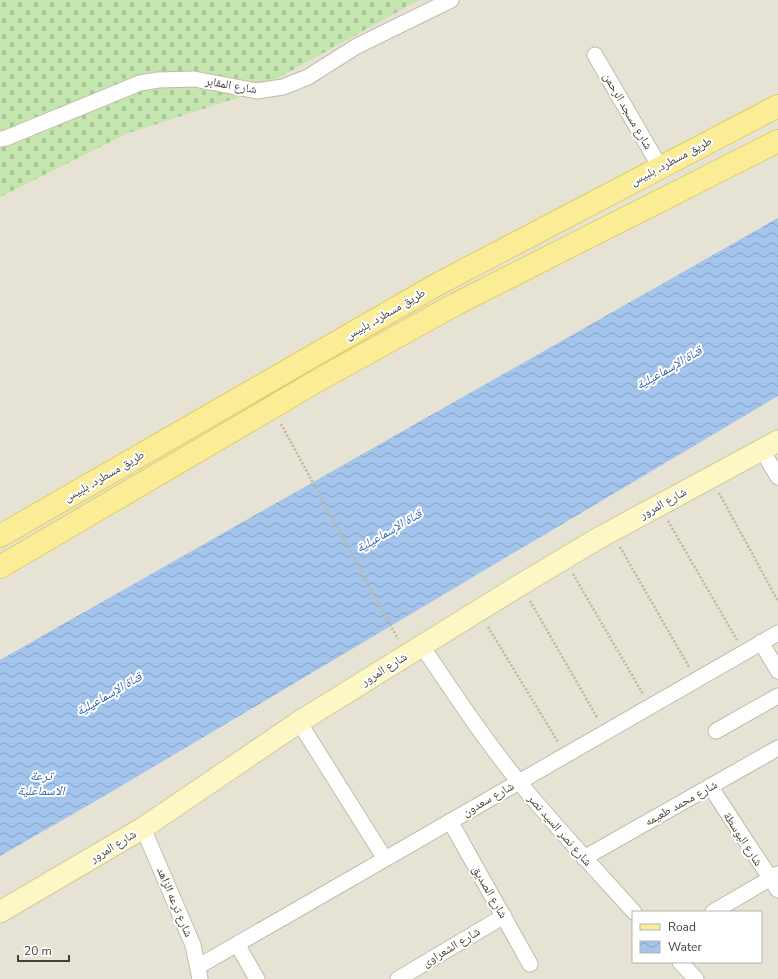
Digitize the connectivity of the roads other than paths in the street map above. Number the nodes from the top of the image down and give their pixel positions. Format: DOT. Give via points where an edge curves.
graph roads {
  1 [pos="451,0"];
  2 [pos="595,55"];
  3 [pos="778,106"];
  4 [pos="0,139"];
  5 [pos="778,141"];
  6 [pos="660,166"];
  7 [pos="770,445"];
  8 [pos="778,477"];
  9 [pos="0,536"];
  10 [pos="0,567"];
  11 [pos="778,633"];
  12 [pos="762,642"];
  13 [pos="414,651"];
  14 [pos="778,671"];
  15 [pos="778,696"];
  16 [pos="299,722"];
  17 [pos="716,731"];
  18 [pos="778,748"];
  19 [pos="519,781"];
  20 [pos="710,786"];
  21 [pos="450,821"];
  22 [pos="143,828"];
  23 [pos="584,858"];
  24 [pos="384,859"];
  25 [pos="775,881"];
  26 [pos="633,911"];
  27 [pos="715,911"];
  28 [pos="0,912"];
  29 [pos="504,916"];
  30 [pos="237,944"];
  31 [pos="681,963"];
  32 [pos="530,964"];
  33 [pos="200,972"];
  34 [pos="257,979"];
  35 [pos="398,979"];
  36 [pos="696,979"];
  1 -- 4 [label="street, شارع المقابر" via="357,46 308,77 283,87 257,91 194,79 140,83"];
  2 -- 6 [label="street, شارع مسجد الرحمن"];
  3 -- 6 [label="main road, طريق مسطرد, بلبيس"];
  5 -- 10 [label="main road, طريق مسطرد, بلبيس" via="456,304 322,378"];
  6 -- 9 [label="main road, طريق مسطرد, بلبيس" via="438,284"];
  7 -- 8 [label="street"];
  7 -- 13 [label="main road, شارع المرور" via="564,559"];
  11 -- 12 [label="street, شارع سعدون"];
  12 -- 14 [label="street"];
  12 -- 19 [label="street, شارع سعدون"];
  13 -- 16 [label="main road, شارع المرور"];
  13 -- 19 [label="street, شارع نصر السيد نصر"];
  15 -- 17 [label="street"];
  16 -- 22 [label="main road, شارع المرور"];
  16 -- 24 [label="street"];
  18 -- 20 [label="street, شارع محمد طعيمه"];
  19 -- 21 [label="street, شارع سعدون"];
  19 -- 23 [label="street, شارع نصر السيد نصر"];
  20 -- 23 [label="street, شارع محمد طعيمه"];
  20 -- 25 [label="street, شارع البوسطة"];
  21 -- 24 [label="street, شارع سعدون"];
  21 -- 29 [label="street, شارع الصديق"];
  22 -- 28 [label="main road, شارع المرور"];
  22 -- 33 [label="street, شارع ترعه الزاهد" via="193,944"];
  23 -- 26 [label="street, شارع نصر السيد نصر"];
  24 -- 30 [label="street, شارع سعدون"];
  25 -- 27 [label="street"];
  29 -- 32 [label="street, شارع الصديق"];
  29 -- 35 [label="street, شارع الشعراوى"];
  30 -- 33 [label="street, شارع سعدون"];
  30 -- 34 [label="street"];
  31 -- 36 [label="street"];
}
